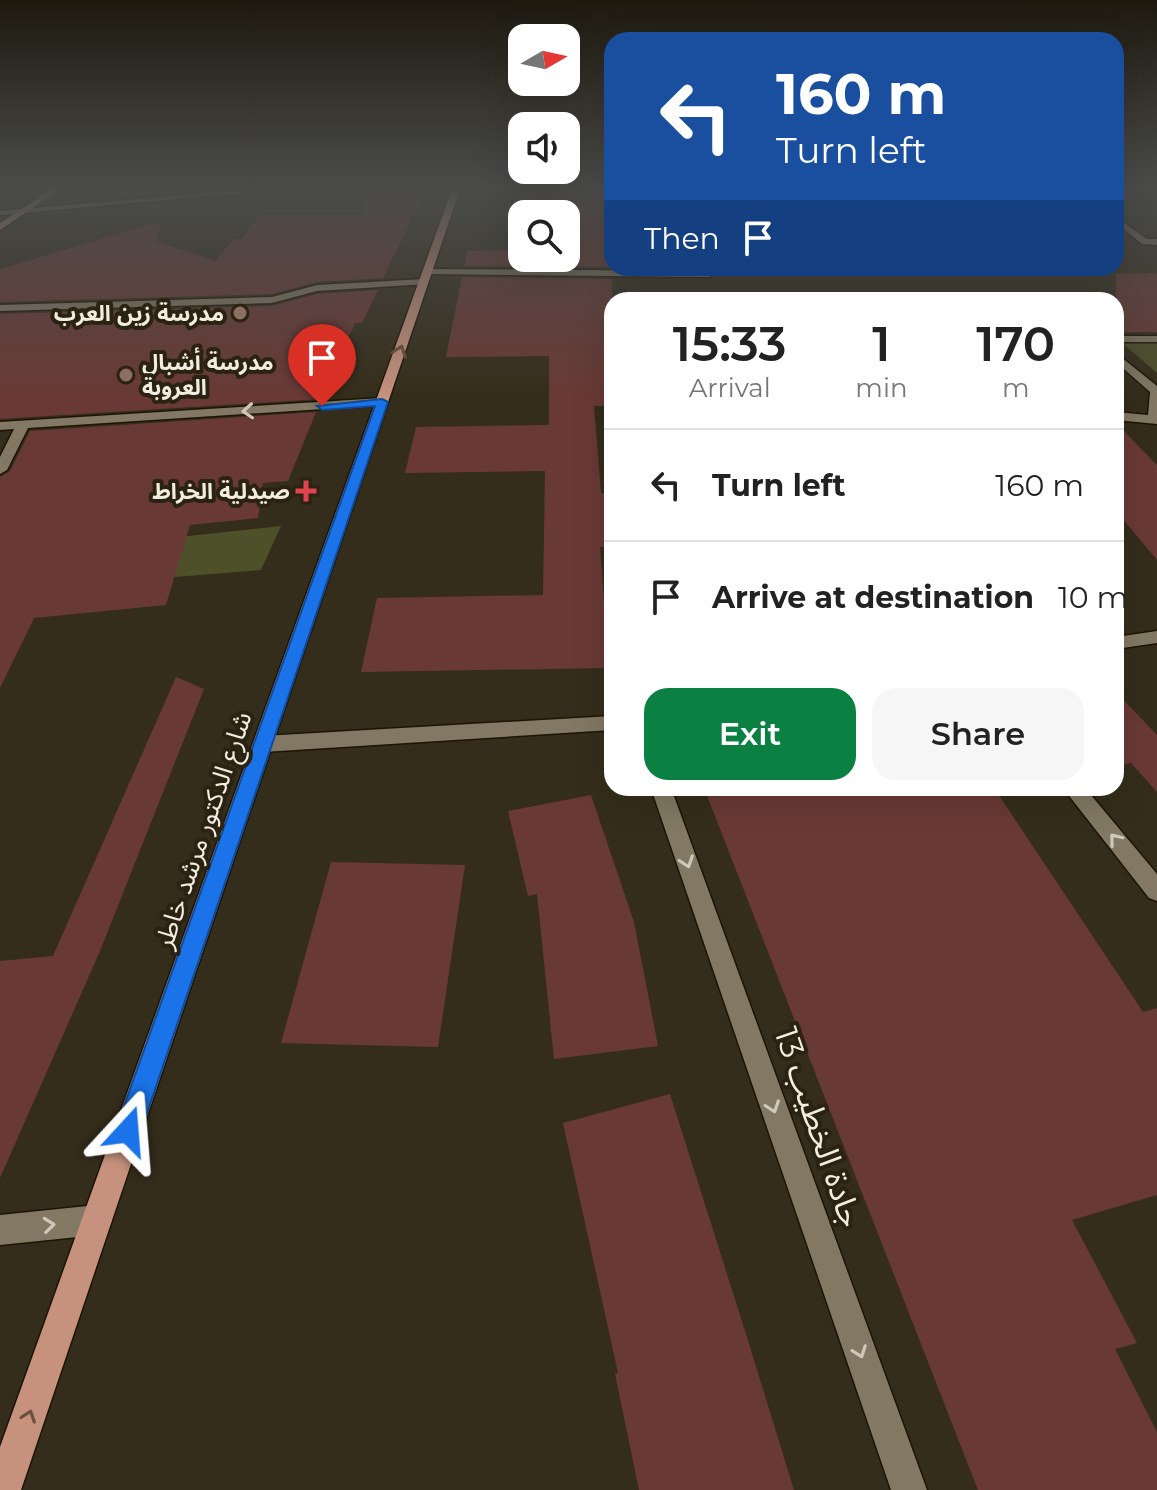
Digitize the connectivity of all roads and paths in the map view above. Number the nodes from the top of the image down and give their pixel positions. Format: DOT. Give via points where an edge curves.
graph roads {
  1 [pos="432,259"];
  2 [pos="604,275"];
  3 [pos="426,277"];
  4 [pos="0,308"];
  5 [pos="1124,339"];
  6 [pos="1157,339"];
  7 [pos="1124,363"];
  8 [pos="382,402"];
  9 [pos="1124,417"];
  10 [pos="1156,419"];
  11 [pos="23,425"];
  12 [pos="0,426"];
  13 [pos="0,470"];
  14 [pos="1157,637"];
  15 [pos="1124,642"];
  16 [pos="604,723"];
  17 [pos="263,744"];
  18 [pos="664,796"];
  19 [pos="1080,796"];
  20 [pos="1157,891"];
  21 [pos="97,1220"];
  22 [pos="0,1230"];
  23 [pos="3,1490"];
  24 [pos="909,1490"];
  1 -- 3 [label="main road, شارع الدكتور مرشد خاطر"];
  2 -- 3 [label="street"];
  3 -- 4 [label="street" via="317,288 272,300"];
  8 -- 3 [label="main road, شارع الدكتور مرشد خاطر, one-way"];
  5 -- 6 [label="street"];
  7 -- 10 [label="street" via="1156,391"];
  8 -- 11 [label="street, one-way"];
  8 -- 17 [label="main road, شارع الدكتور مرشد خاطر"];
  9 -- 10 [label="street"];
  11 -- 12 [label="street"];
  11 -- 13 [label="street"];
  14 -- 15 [label="street"];
  16 -- 17 [label="street"];
  17 -- 21 [label="main road, شارع الدكتور مرشد خاطر"];
  18 -- 24 [label="street, جادة الخطيب 13, one-way"];
  20 -- 19 [label="street, one-way"];
  22 -- 21 [label="street, one-way"];
  23 -- 21 [label="main road, شارع الدكتور مرشد خاطر, one-way"];
}
